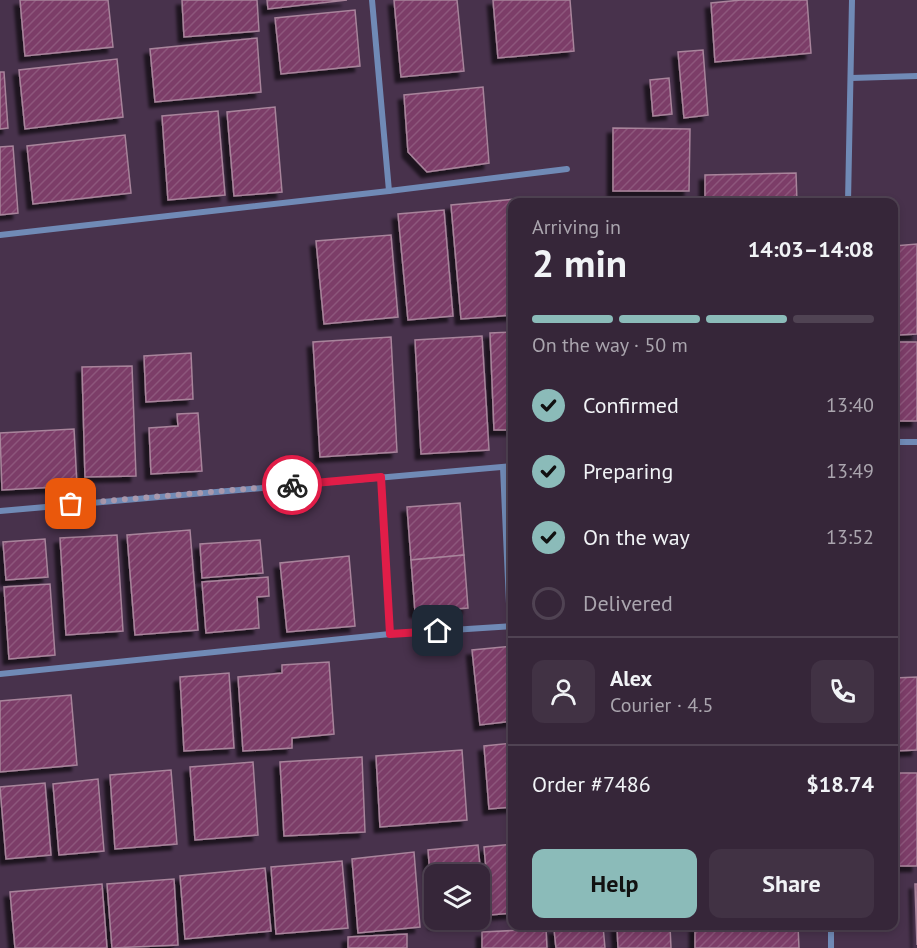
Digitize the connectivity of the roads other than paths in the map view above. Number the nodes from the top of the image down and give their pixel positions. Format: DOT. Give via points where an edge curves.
graph roads {
  1 [pos="372,0"];
  2 [pos="852,0"];
  3 [pos="917,76"];
  4 [pos="851,78"];
  5 [pos="567,168"];
  6 [pos="389,191"];
  7 [pos="848,198"];
  8 [pos="0,235"];
  9 [pos="898,442"];
  10 [pos="917,442"];
  11 [pos="508,466"];
  12 [pos="503,467"];
  13 [pos="381,477"];
  14 [pos="0,511"];
  15 [pos="508,566"];
  16 [pos="508,626"];
  17 [pos="390,634"];
  18 [pos="0,674"];
  19 [pos="831,930"];
  20 [pos="831,948"];
  1 -- 6 [label="street"];
  2 -- 4 [label="street"];
  3 -- 4 [label="street"];
  4 -- 7 [label="street"];
  5 -- 6 [label="street"];
  6 -- 8 [label="street"];
  9 -- 10 [label="street"];
  11 -- 12 [label="street"];
  12 -- 13 [label="street"];
  12 -- 15 [label="street"];
  13 -- 14 [label="street"];
  13 -- 17 [label="street"];
  16 -- 17 [label="street"];
  17 -- 18 [label="street"];
  19 -- 20 [label="street"];
}
